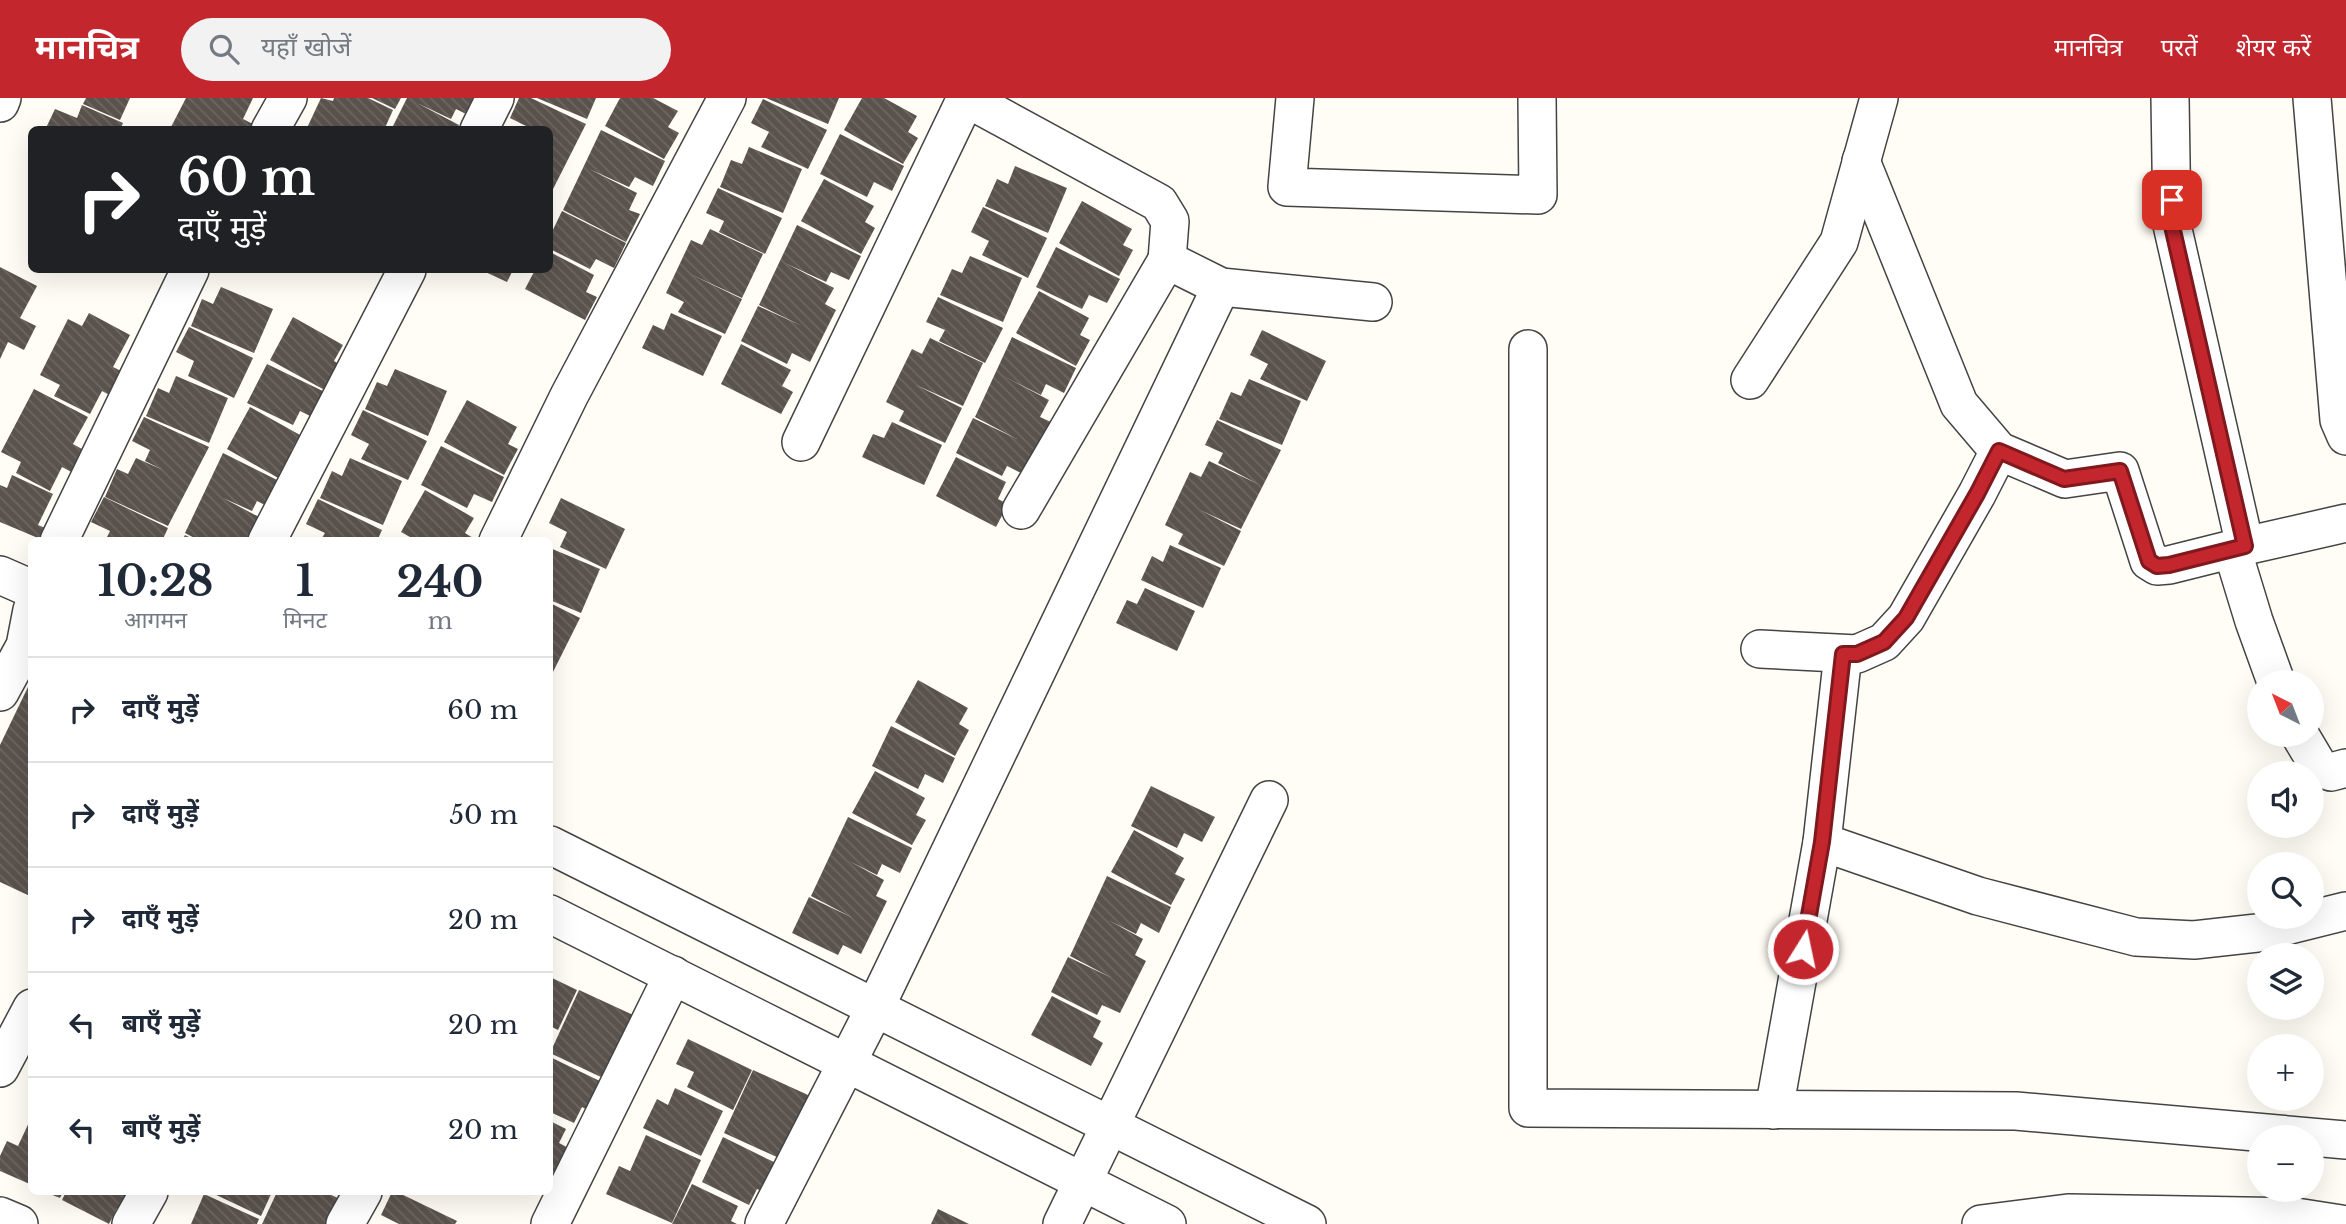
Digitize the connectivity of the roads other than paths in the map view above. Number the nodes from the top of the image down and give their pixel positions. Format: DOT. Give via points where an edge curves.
graph roads {
  1 [pos="2,98"];
  2 [pos="288,98"];
  3 [pos="495,98"];
  4 [pos="727,98"];
  5 [pos="966,98"];
  6 [pos="1295,98"];
  7 [pos="1537,98"];
  8 [pos="1879,98"];
  9 [pos="2170,98"];
  10 [pos="2312,98"];
  11 [pos="0,103"];
  12 [pos="272,126"];
  13 [pos="481,126"];
  14 [pos="1861,161"];
  15 [pos="1167,260"];
  16 [pos="189,273"];
  17 [pos="405,273"];
  18 [pos="1221,287"];
  19 [pos="1373,302"];
  20 [pos="1528,349"];
  21 [pos="1750,380"];
  22 [pos="2346,436"];
  23 [pos="801,442"];
  24 [pos="1999,451"];
  25 [pos="1021,510"];
  26 [pos="2346,523"];
  27 [pos="61,537"];
  28 [pos="269,537"];
  29 [pos="500,537"];
  30 [pos="2239,548"];
  31 [pos="0,575"];
  32 [pos="28,587"];
  33 [pos="28,620"];
  34 [pos="19,643"];
  35 [pos="1760,649"];
  36 [pos="1843,654"];
  37 [pos="2272,670"];
  38 [pos="0,692"];
  39 [pos="2307,747"];
  40 [pos="2346,768"];
  41 [pos="1269,800"];
  42 [pos="1822,842"];
  43 [pos="553,847"];
  44 [pos="2346,911"];
  45 [pos="553,915"];
  46 [pos="673,975"];
  47 [pos="875,1009"];
  48 [pos="28,1016"];
  49 [pos="847,1065"];
  50 [pos="0,1068"];
  51 [pos="1774,1110"];
  52 [pos="1109,1125"];
  53 [pos="2346,1140"];
  54 [pos="1083,1182"];
  55 [pos="147,1195"];
  56 [pos="361,1195"];
  57 [pos="131,1224"];
  58 [pos="345,1224"];
  59 [pos="550,1224"];
  60 [pos="764,1224"];
  61 [pos="1062,1224"];
  62 [pos="1167,1224"];
  63 [pos="1307,1224"];
  64 [pos="1981,1224"];
  65 [pos="2340,1224"];
  1 -- 11 [label="street"];
  2 -- 12 [label="street"];
  3 -- 13 [label="street"];
  4 -- 29 [label="street"];
  5 -- 15 [label="street" via="1159,203 1170,221"];
  5 -- 23 [label="street"];
  6 -- 7 [label="street" via="1287,187 1538,195"];
  8 -- 14 [label="street"];
  9 -- 30 [label="street" via="2172,226"];
  10 -- 22 [label="street" via="2339,420"];
  14 -- 21 [label="street" via="1839,242"];
  14 -- 24 [label="street" via="1959,404"];
  15 -- 18 [label="street"];
  15 -- 25 [label="street"];
  16 -- 27 [label="street"];
  17 -- 28 [label="street"];
  18 -- 19 [label="street"];
  18 -- 47 [label="street"];
  20 -- 51 [label="street" via="1528,1108"];
  24 -- 30 [label="street" via="2064,479 2120,471 2149,561 2157,566"];
  24 -- 36 [label="street" via="1906,618 1884,642 1857,654"];
  26 -- 30 [label="street"];
  30 -- 37 [label="street" via="2254,621"];
  31 -- 32 [label="street"];
  33 -- 34 [label="street"];
  34 -- 38 [label="street"];
  35 -- 36 [label="street"];
  36 -- 42 [label="street"];
  39 -- 40 [label="street" via="2319,767 2331,772"];
  41 -- 52 [label="street"];
  42 -- 44 [label="street" via="1978,896 2136,937 2194,940 2257,933"];
  42 -- 51 [label="street"];
  43 -- 47 [label="street"];
  45 -- 46 [label="street"];
  46 -- 49 [label="street"];
  46 -- 59 [label="street"];
  47 -- 49 [label="street"];
  47 -- 52 [label="street"];
  48 -- 50 [label="street"];
  49 -- 54 [label="street"];
  49 -- 60 [label="street"];
  51 -- 53 [label="street" via="2016,1111"];
  52 -- 54 [label="street"];
  52 -- 63 [label="street"];
  54 -- 61 [label="street"];
  54 -- 62 [label="street"];
  55 -- 57 [label="street"];
  56 -- 58 [label="street"];
  64 -- 65 [label="street" via="2068,1213 2296,1217"];
}
